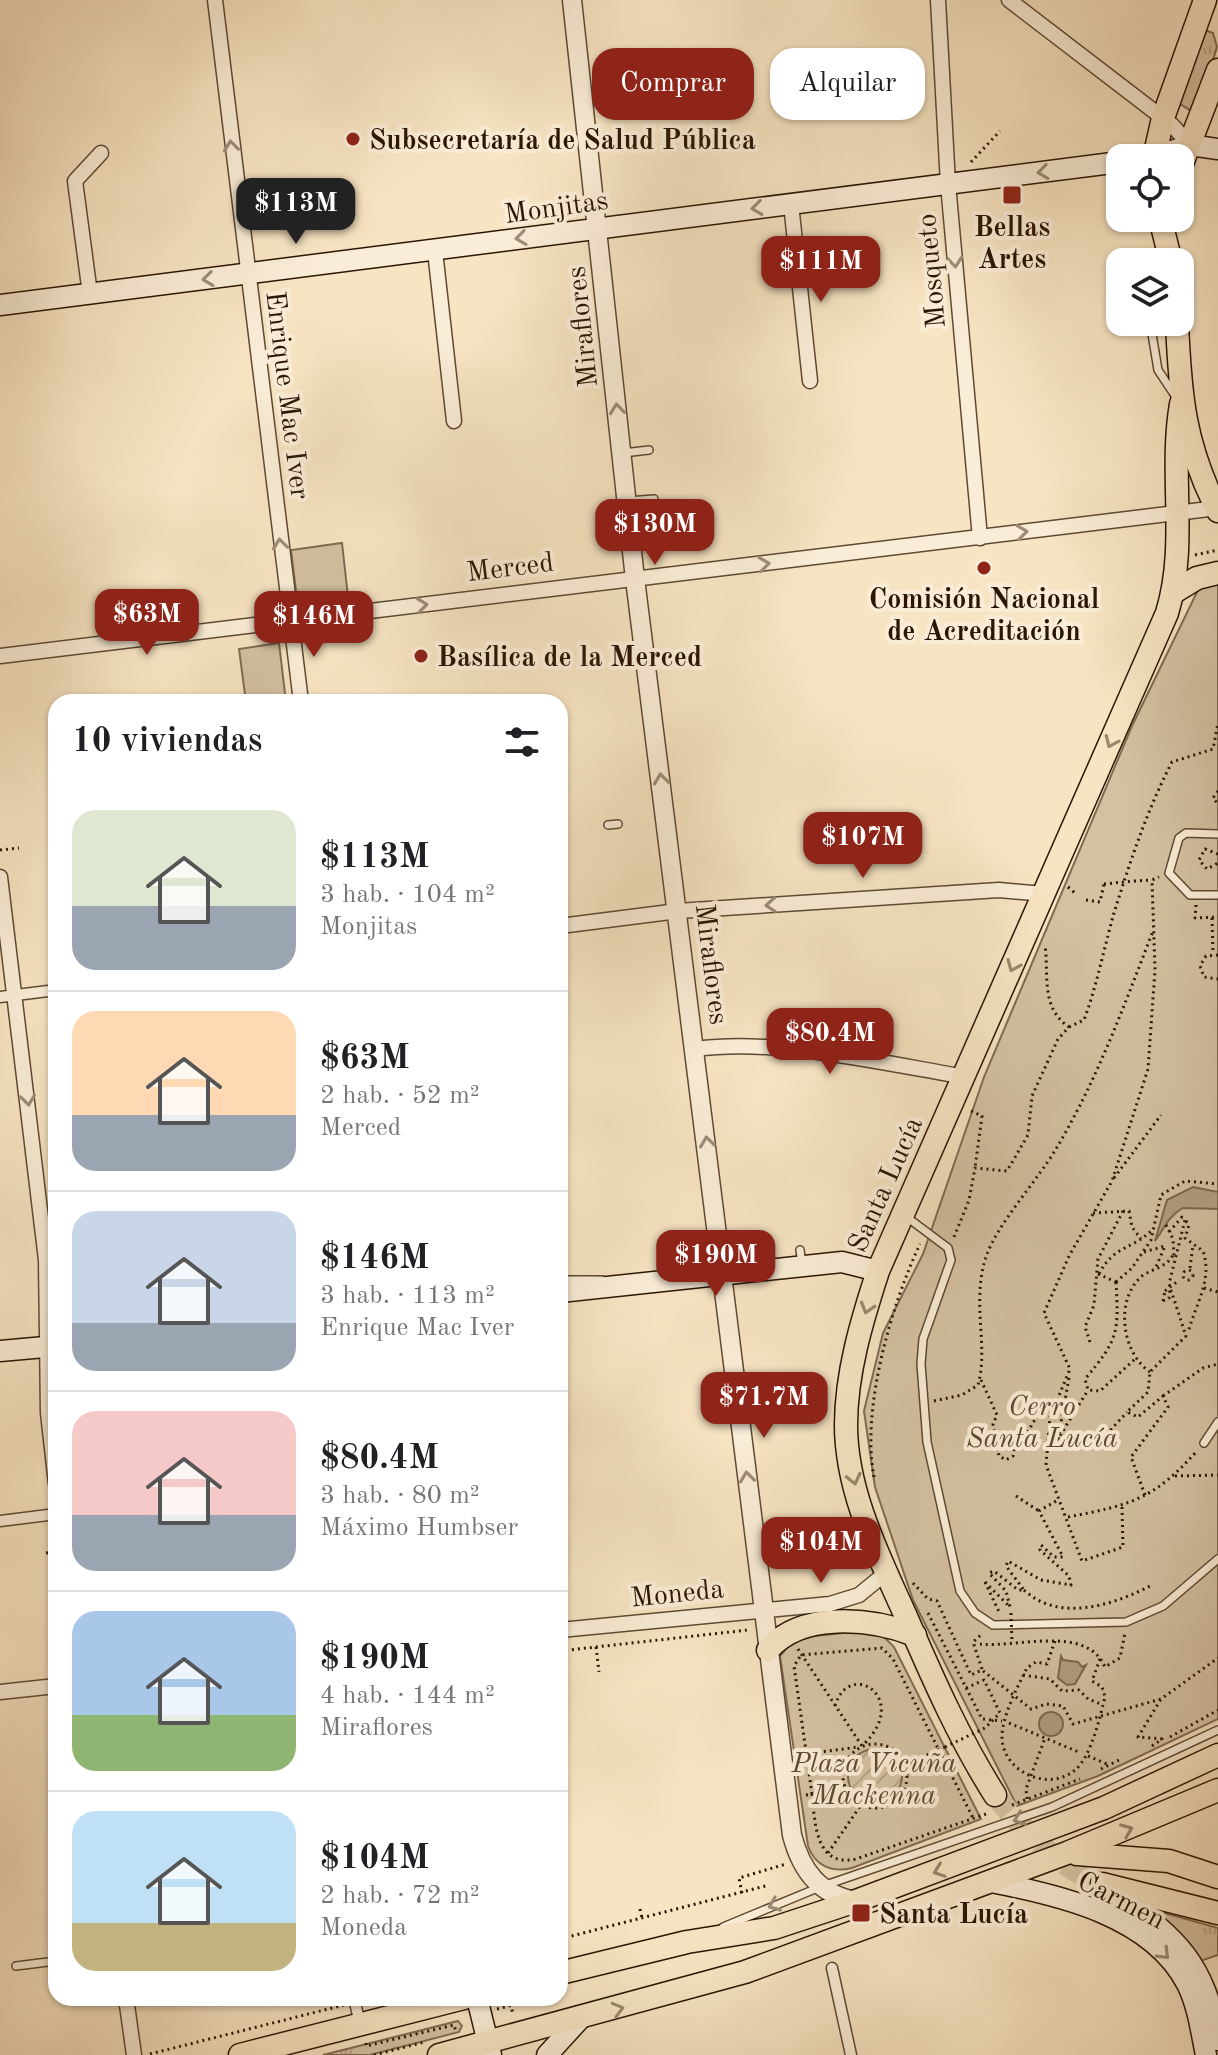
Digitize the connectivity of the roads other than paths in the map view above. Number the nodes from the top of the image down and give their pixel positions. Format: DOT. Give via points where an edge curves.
graph roads {
  1 [pos="215,0"];
  2 [pos="572,0"];
  3 [pos="938,0"];
  4 [pos="1009,0"];
  5 [pos="1206,3"];
  6 [pos="1218,70"];
  7 [pos="1163,118"];
  8 [pos="1156,144"];
  9 [pos="1189,144"];
  10 [pos="1190,144"];
  11 [pos="1194,146"];
  12 [pos="1218,149"];
  13 [pos="101,153"];
  14 [pos="1106,164"];
  15 [pos="948,184"];
  16 [pos="791,204"];
  17 [pos="598,227"];
  18 [pos="435,251"];
  19 [pos="246,275"];
  20 [pos="90,294"];
  21 [pos="0,305"];
  22 [pos="1152,336"];
  23 [pos="1178,336"];
  24 [pos="810,381"];
  25 [pos="1181,404"];
  26 [pos="454,421"];
  27 [pos="649,450"];
  28 [pos="622,453"];
  29 [pos="654,499"];
  30 [pos="1218,509"];
  31 [pos="625,512"];
  32 [pos="1178,514"];
  33 [pos="980,538"];
  34 [pos="1218,573"];
  35 [pos="635,579"];
  36 [pos="1174,592"];
  37 [pos="289,621"];
  38 [pos="1159,635"];
  39 [pos="0,656"];
  40 [pos="1128,688"];
  41 [pos="300,694"];
  42 [pos="618,824"];
  43 [pos="608,825"];
  44 [pos="1218,834"];
  45 [pos="0,877"];
  46 [pos="1044,894"];
  47 [pos="1218,895"];
  48 [pos="678,911"];
  49 [pos="568,925"];
  50 [pos="48,991"];
  51 [pos="16,995"];
  52 [pos="0,997"];
  53 [pos="696,1049"];
  54 [pos="965,1077"];
  55 [pos="904,1215"];
  56 [pos="878,1271"];
  57 [pos="724,1275"];
  58 [pos="568,1280"];
  59 [pos="618,1286"];
  60 [pos="568,1291"];
  61 [pos="48,1304"];
  62 [pos="48,1346"];
  63 [pos="0,1351"];
  64 [pos="1218,1422"];
  65 [pos="1204,1443"];
  66 [pos="48,1515"];
  67 [pos="0,1521"];
  68 [pos="1218,1559"];
  69 [pos="887,1572"];
  70 [pos="568,1630"];
  71 [pos="771,1630"];
  72 [pos="915,1635"];
  73 [pos="48,1687"];
  74 [pos="0,1692"];
  75 [pos="1218,1730"];
  76 [pos="1218,1755"];
  77 [pos="1218,1790"];
  78 [pos="998,1804"];
  79 [pos="1067,1853"];
  80 [pos="1218,1877"];
  81 [pos="991,1882"];
  82 [pos="1103,1884"];
  83 [pos="820,1887"];
  84 [pos="856,1901"];
  85 [pos="1218,1913"];
  86 [pos="687,1942"];
  87 [pos="48,1962"];
  88 [pos="16,1966"];
  89 [pos="832,1968"];
  90 [pos="568,1971"];
  91 [pos="127,2006"];
  92 [pos="378,2006"];
  93 [pos="479,2006"];
  94 [pos="357,2008"];
  95 [pos="579,2020"];
  96 [pos="1218,2040"];
  97 [pos="489,2048"];
  98 [pos="450,2052"];
  99 [pos="134,2055"];
  100 [pos="240,2055"];
  101 [pos="547,2055"];
  102 [pos="851,2055"];
  103 [pos="1206,2055"];
  19 -- 1 [label="street, Enrique Mac Iver, one-way"];
  2 -- 17 [label="street, Miraflores"];
  3 -- 15 [label="street, Mosqueto"];
  4 -- 7 [label="street"];
  5 -- 7 [label="main road"];
  6 -- 10 [label="main road"];
  7 -- 8 [label="main road"];
  7 -- 9 [label="street"];
  11 -- 12 [label="main road"];
  13 -- 20 [label="street" via="75,181"];
  14 -- 15 [label="main road, Monjitas, one-way"];
  15 -- 16 [label="main road, Monjitas"];
  15 -- 33 [label="street, Mosqueto, one-way"];
  16 -- 17 [label="main road, Monjitas, one-way"];
  16 -- 24 [label="street"];
  17 -- 18 [label="main road, Monjitas, one-way"];
  28 -- 17 [label="street, Miraflores, one-way"];
  18 -- 19 [label="main road, Monjitas"];
  18 -- 26 [label="street"];
  19 -- 20 [label="main road, Monjitas, one-way"];
  37 -- 19 [label="street, Enrique Mac Iver, one-way"];
  20 -- 21 [label="main road, Monjitas"];
  22 -- 25 [label="lane" via="1158,370"];
  23 -- 25 [label="main road"];
  25 -- 30 [label="main road" via="1200,475"];
  25 -- 32 [label="main road, Santa Lucía" via="1174,453"];
  27 -- 28 [label="lane"];
  28 -- 31 [label="street, Miraflores"];
  29 -- 31 [label="lane"];
  30 -- 32 [label="street, Merced"];
  31 -- 35 [label="street, Miraflores"];
  33 -- 32 [label="street, Merced, one-way"];
  32 -- 36 [label="main road, Santa Lucía"];
  35 -- 33 [label="street, Merced, one-way"];
  34 -- 36 [label="main road"];
  37 -- 35 [label="street, Merced, one-way"];
  48 -- 35 [label="street, Miraflores, one-way" via="659,819"];
  36 -- 38 [label="main road, Santa Lucía"];
  37 -- 39 [label="street, Merced"];
  37 -- 41 [label="street, Enrique Mac Iver"];
  38 -- 40 [label="lane" via="1152,632"];
  38 -- 46 [label="main road, Santa Lucía, one-way"];
  42 -- 43 [label="lane"];
  44 -- 47 [label="lane" via="1186,833 1179,838 1169,873 1190,895"];
  45 -- 51 [label="street"];
  46 -- 48 [label="street, one-way" via="1011,889"];
  46 -- 54 [label="main road, Santa Lucía, one-way"];
  48 -- 49 [label="street"];
  48 -- 53 [label="street, Miraflores"];
  50 -- 51 [label="street"];
  51 -- 52 [label="street"];
  51 -- 61 [label="street, one-way"];
  53 -- 54 [label="street" via="781,1049"];
  57 -- 53 [label="street, Miraflores, one-way" via="720,1188"];
  54 -- 55 [label="main road, Santa Lucía"];
  55 -- 56 [label="main road, Santa Lucía"];
  55 -- 68 [label="lane" via="948,1248 950,1270 923,1339 924,1403 953,1567 960,1591 975,1613 993,1625 1126,1622 1163,1606"];
  56 -- 57 [label="main road" via="801,1258"];
  56 -- 69 [label="main road, Santa Lucía, one-way" via="856,1346 846,1428 857,1495"];
  57 -- 59 [label="main road"];
  71 -- 57 [label="street, Miraflores, one-way"];
  58 -- 59 [label="lane" via="598,1279"];
  59 -- 60 [label="main road"];
  62 -- 63 [label="main road"];
  64 -- 65 [label="lane"];
  66 -- 67 [label="street"];
  69 -- 71 [label="street, Moneda" via="867,1590"];
  69 -- 72 [label="main road, Santa Lucía"];
  70 -- 71 [label="street, Moneda"];
  71 -- 72 [label="main road" via="866,1623"];
  71 -- 83 [label="street, Miraflores" via="787,1798 799,1858"];
  72 -- 78 [label="main road, Santa Lucía"];
  73 -- 74 [label="street"];
  75 -- 83 [label="lane, one-way" via="1052,1807"];
  76 -- 84 [label="main road, one-way" via="1104,1808"];
  79 -- 77 [label="main road, one-way"];
  79 -- 80 [label="main road" via="1169,1861"];
  79 -- 81 [label="main road"];
  95 -- 81 [label="main road, one-way" via="745,1972"];
  81 -- 103 [label="main road, Carmen, one-way" via="1080,1905 1150,1941 1186,1982"];
  82 -- 85 [label="main road"];
  82 -- 96 [label="main road, Carmen" via="1167,1933 1192,1961 1211,2004"];
  83 -- 84 [label="street"];
  83 -- 86 [label="lane, one-way"];
  84 -- 86 [label="main road" via="774,1928"];
  86 -- 90 [label="main road"];
  87 -- 88 [label="lane"];
  89 -- 102 [label="street"];
  91 -- 99 [label="street"];
  92 -- 94 [label="main road"];
  93 -- 97 [label="main road"];
  94 -- 100 [label="main road"];
  95 -- 97 [label="main road"];
  95 -- 101 [label="main road"];
  97 -- 98 [label="main road"];
}
